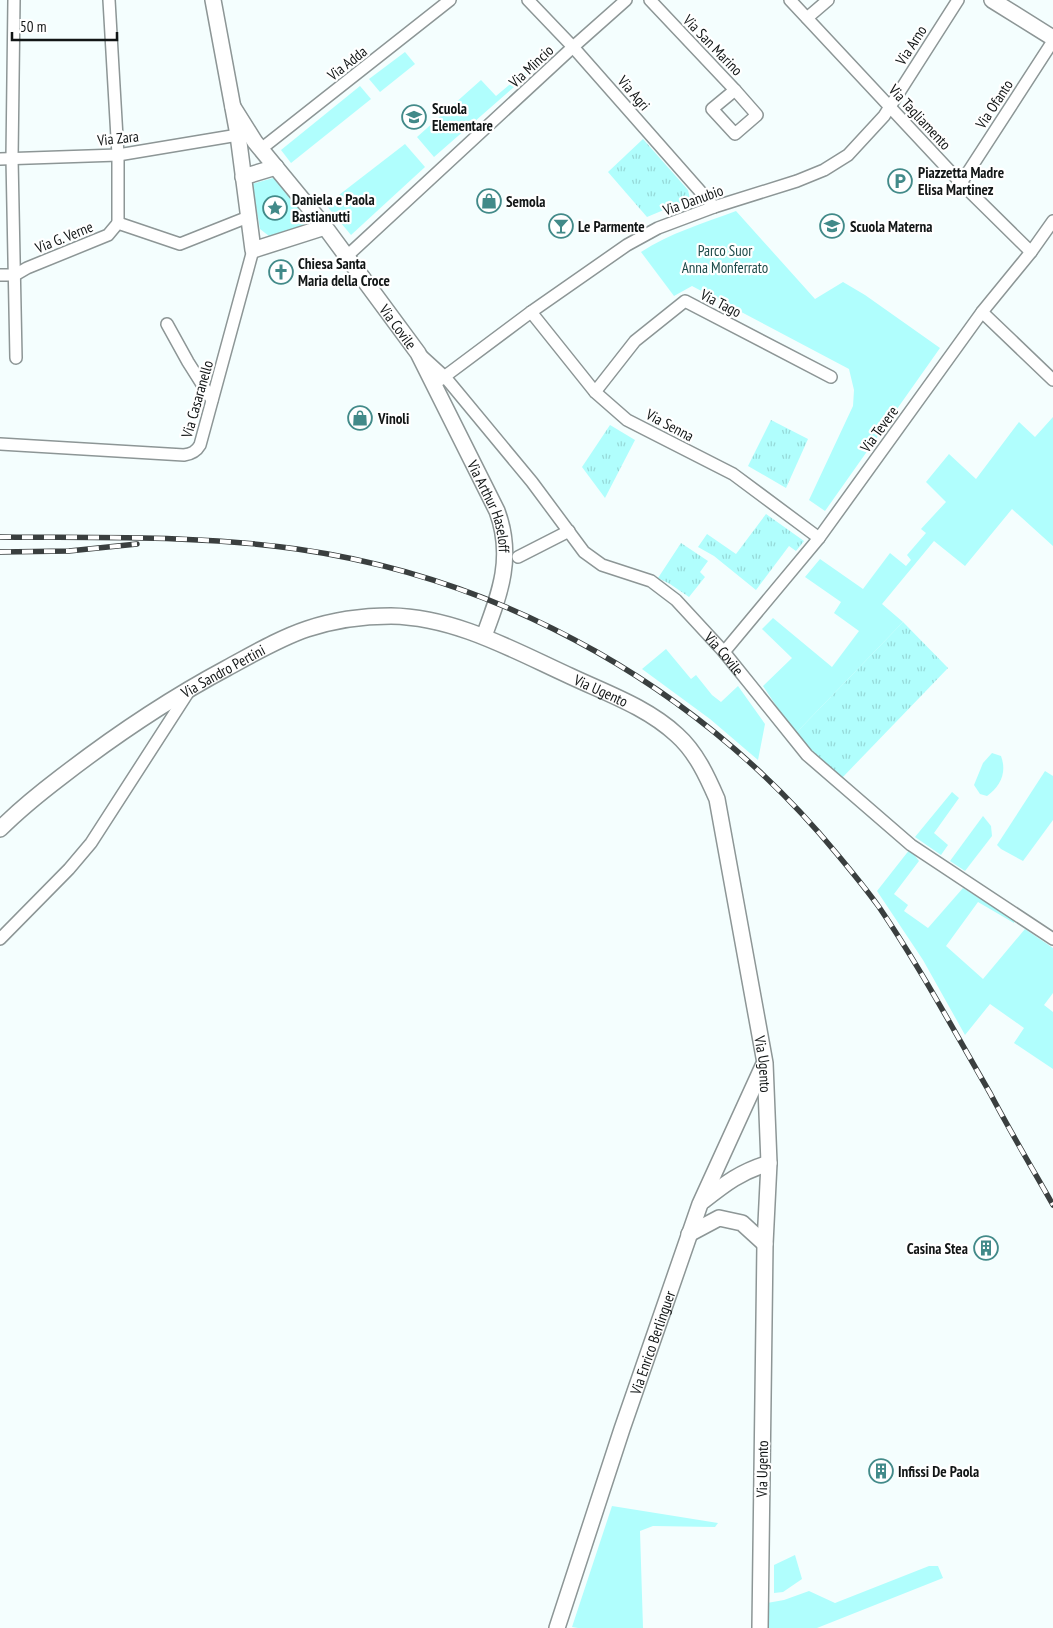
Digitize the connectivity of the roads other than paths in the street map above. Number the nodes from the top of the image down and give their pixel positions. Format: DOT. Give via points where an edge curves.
graph roads {
  1 [pos="14,0"];
  2 [pos="109,0"];
  3 [pos="213,0"];
  4 [pos="450,0"];
  5 [pos="528,0"];
  6 [pos="626,0"];
  7 [pos="650,0"];
  8 [pos="790,0"];
  9 [pos="828,0"];
  10 [pos="958,0"];
  11 [pos="992,0"];
  12 [pos="807,18"];
  13 [pos="1053,40"];
  14 [pos="573,47"];
  15 [pos="735,90"];
  16 [pos="890,106"];
  17 [pos="233,107"];
  18 [pos="238,135"];
  19 [pos="261,149"];
  20 [pos="118,155"];
  21 [pos="12,158"];
  22 [pos="0,159"];
  23 [pos="276,167"];
  24 [pos="243,177"];
  25 [pos="961,182"];
  26 [pos="714,207"];
  27 [pos="248,217"];
  28 [pos="1053,221"];
  29 [pos="118,223"];
  30 [pos="325,227"];
  31 [pos="253,250"];
  32 [pos="1031,252"];
  33 [pos="346,257"];
  34 [pos="0,275"];
  35 [pos="15,275"];
  36 [pos="530,312"];
  37 [pos="982,312"];
  38 [pos="167,324"];
  39 [pos="16,358"];
  40 [pos="831,377"];
  41 [pos="439,380"];
  42 [pos="1053,380"];
  43 [pos="595,392"];
  44 [pos="212,400"];
  45 [pos="0,444"];
  46 [pos="569,531"];
  47 [pos="819,538"];
  48 [pos="518,557"];
  49 [pos="484,636"];
  50 [pos="724,652"];
  51 [pos="191,688"];
  52 [pos="0,829"];
  53 [pos="0,939"];
  54 [pos="1053,939"];
  55 [pos="765,1063"];
  56 [pos="769,1163"];
  57 [pos="700,1204"];
  58 [pos="689,1234"];
  59 [pos="766,1244"];
  60 [pos="558,1628"];
  61 [pos="760,1628"];
  1 -- 21 [label="street"];
  2 -- 20 [label="street"];
  3 -- 17 [label="street"];
  4 -- 19 [label="street, Via Adda"];
  5 -- 14 [label="street, Via Agri"];
  6 -- 14 [label="street, Via Mincio"];
  7 -- 15 [label="street, Via San Marino"];
  8 -- 12 [label="street, Via Tagliamento"];
  9 -- 12 [label="street"];
  10 -- 16 [label="street, Via Arno"];
  11 -- 13 [label="street"];
  12 -- 16 [label="street, Via Tagliamento"];
  13 -- 25 [label="street, Via Ofanto"];
  14 -- 26 [label="street, Via Agri"];
  14 -- 33 [label="street, Via Mincio"];
  16 -- 25 [label="street, Via Tagliamento"];
  16 -- 26 [label="street, Via Danubio" via="852,151 824,170"];
  17 -- 18 [label="street"];
  17 -- 19 [label="street, Via Covile"];
  18 -- 20 [label="street, Via Zara"];
  18 -- 24 [label="street"];
  19 -- 23 [label="street, Via Covile"];
  20 -- 21 [label="street, Via Zara"];
  20 -- 29 [label="street"];
  21 -- 22 [label="street, Via Zara"];
  21 -- 35 [label="street"];
  23 -- 24 [label="street"];
  23 -- 30 [label="street, Via Covile"];
  24 -- 27 [label="street"];
  25 -- 32 [label="street, Via Tagliamento"];
  26 -- 36 [label="street, Via Danubio" via="658,228 627,245"];
  27 -- 29 [label="street" via="180,244"];
  27 -- 31 [label="street"];
  28 -- 32 [label="street, Via Tevere"];
  29 -- 35 [label="street, Via G. Verne" via="108,235"];
  30 -- 31 [label="street"];
  30 -- 33 [label="street, Via Covile"];
  31 -- 44 [label="street, Via Casaranello"];
  32 -- 37 [label="street, Via Tevere"];
  33 -- 41 [label="street, Via Covile"];
  34 -- 35 [label="street, Via G. Verne"];
  35 -- 39 [label="street"];
  36 -- 41 [label="street, Via Danubio"];
  36 -- 43 [label="street, Via Senna"];
  37 -- 42 [label="street"];
  37 -- 47 [label="street, Via Tevere"];
  38 -- 44 [label="street"];
  40 -- 43 [label="street, Via Tago" via="685,301 635,341"];
  41 -- 46 [label="street, Via Covile" via="532,482"];
  41 -- 49 [label="street, Via Arthur Haseloff" via="503,528 502,578"];
  43 -- 47 [label="street, Via Senna" via="627,420 733,474"];
  44 -- 45 [label="street, Via Casaranello" via="200,445 191,454"];
  46 -- 48 [label="street"];
  46 -- 50 [label="street, Via Covile" via="584,552 602,565 651,581 676,600"];
  47 -- 50 [label="street, Via Tevere"];
  49 -- 51 [label="street, Via Sandro Pertini" via="413,618 349,619 288,637"];
  49 -- 55 [label="street, Via Ugento" via="650,714 678,736 700,764 717,799 721,816"];
  50 -- 54 [label="street, Via Covile" via="807,755 912,845"];
  51 -- 52 [label="street, Via Sandro Pertini" via="91,754 19,810"];
  51 -- 53 [label="street" via="91,843"];
  55 -- 56 [label="street, Via Ugento"];
  55 -- 57 [label="street, Via Enrico Berlinguer"];
  56 -- 57 [label="street" via="749,1169 727,1182"];
  56 -- 59 [label="street, Via Ugento"];
  57 -- 58 [label="street, Via Enrico Berlinguer"];
  58 -- 59 [label="street" via="719,1218 742,1222"];
  58 -- 60 [label="street, Via Enrico Berlinguer"];
  59 -- 61 [label="street, Via Ugento"];
}
